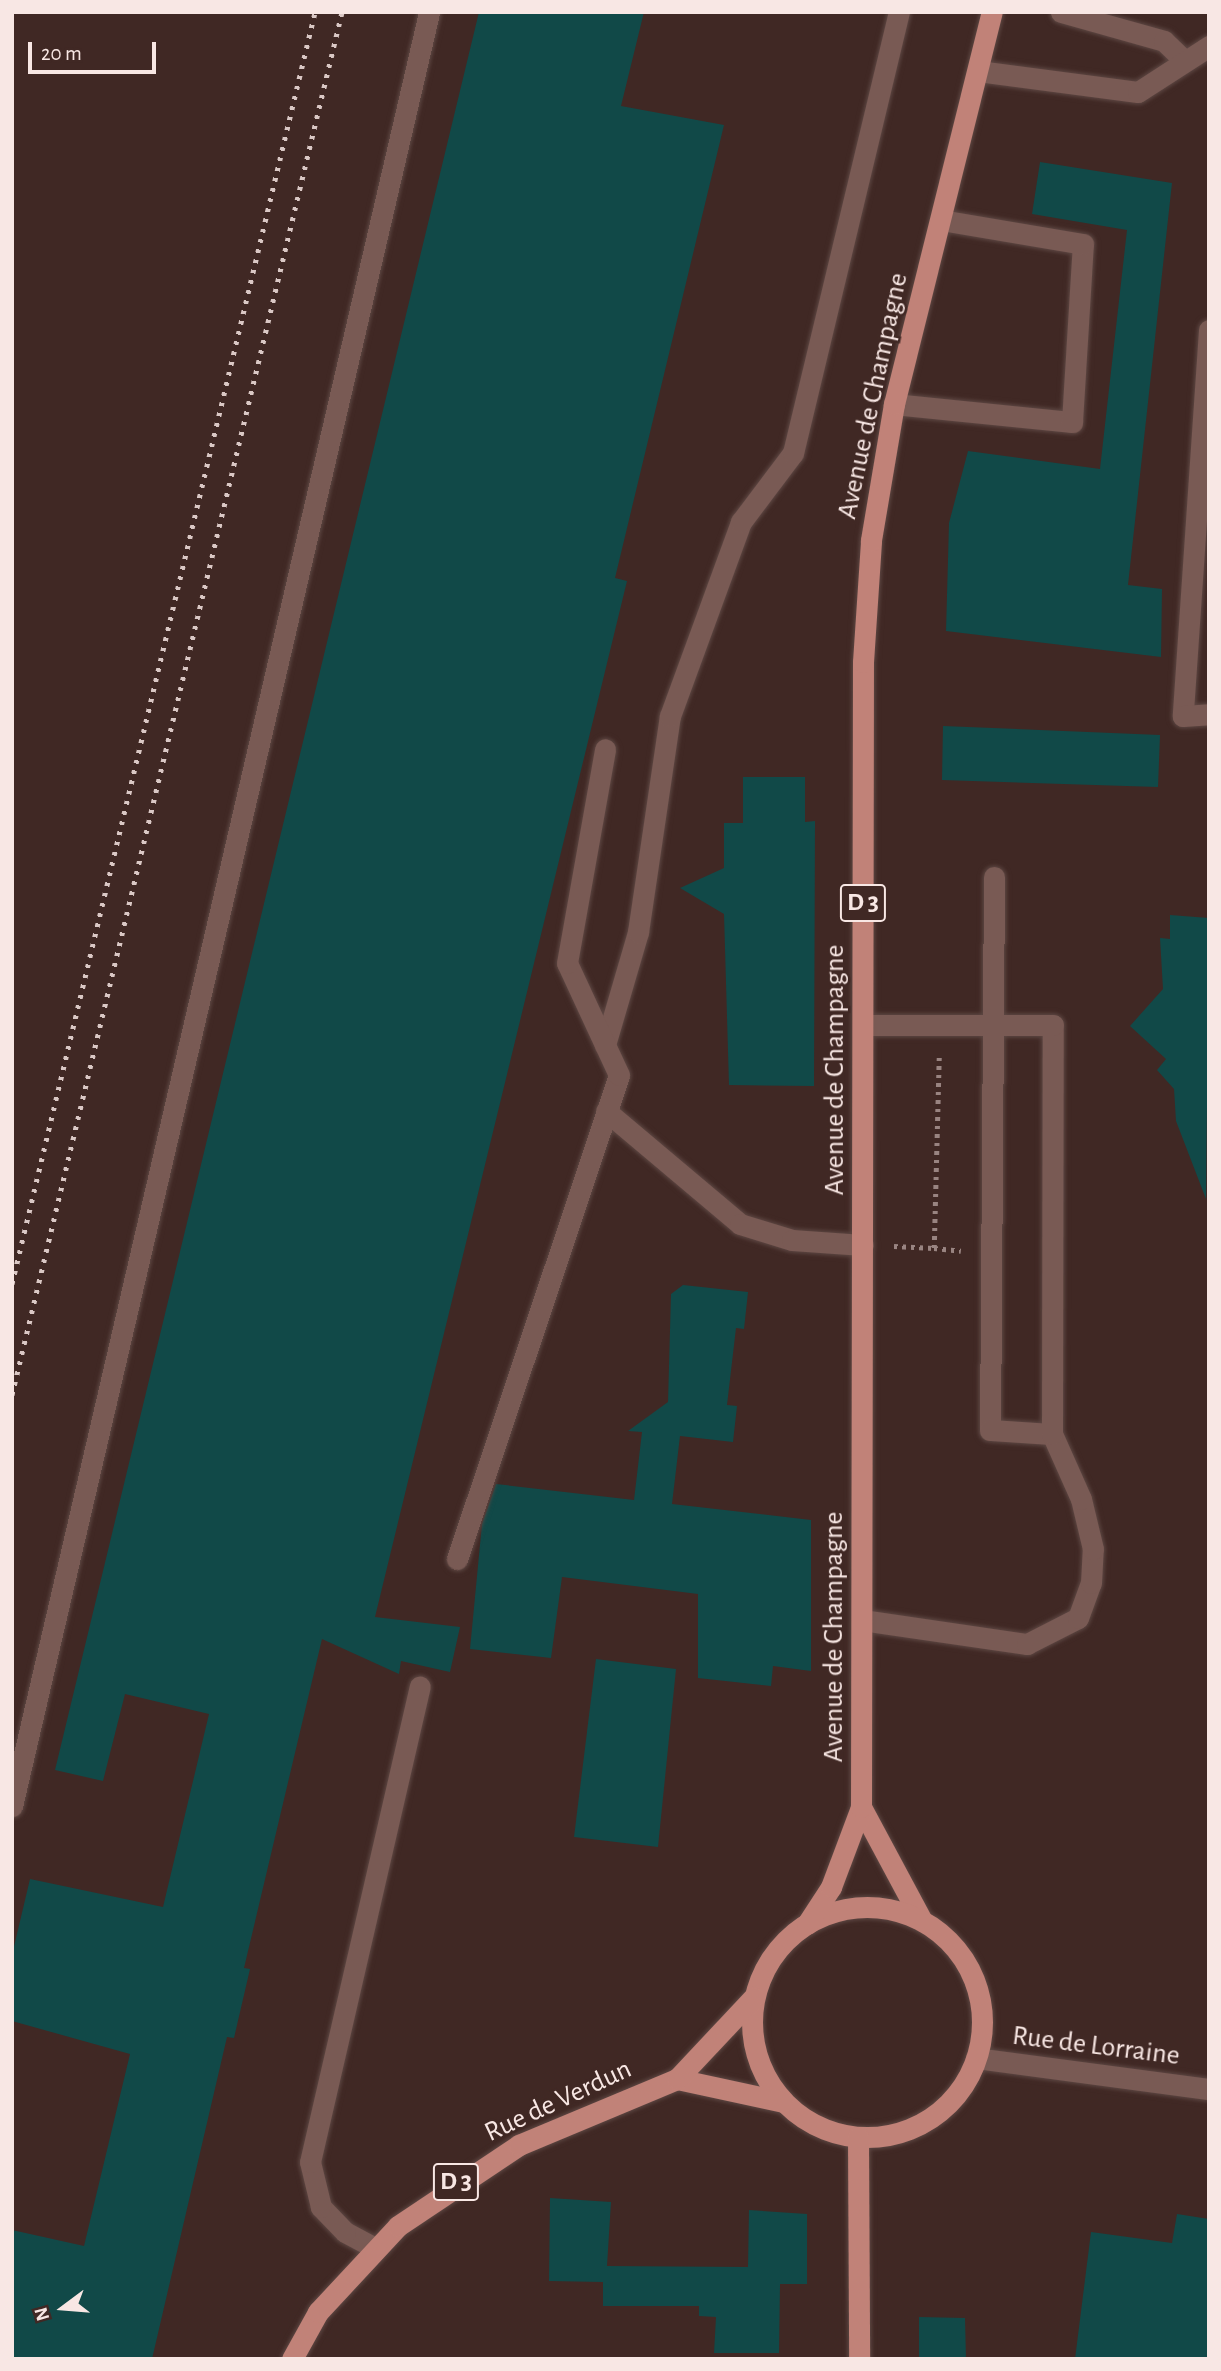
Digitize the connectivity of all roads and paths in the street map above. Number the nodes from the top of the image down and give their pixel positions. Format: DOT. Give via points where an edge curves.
graph roads {
  1 [pos="429,12"];
  2 [pos="899,12"];
  3 [pos="992,12"];
  4 [pos="1062,12"];
  5 [pos="1209,46"];
  6 [pos="1185,61"];
  7 [pos="978,71"];
  8 [pos="941,220"];
  9 [pos="1209,330"];
  10 [pos="894,404"];
  11 [pos="1209,714"];
  12 [pos="605,748"];
  13 [pos="994,877"];
  14 [pos="995,1023"];
  15 [pos="863,1025"];
  16 [pos="605,1045"];
  17 [pos="995,1055"];
  18 [pos="606,1111"];
  19 [pos="891,1232"];
  20 [pos="863,1244"];
  21 [pos="891,1246"];
  22 [pos="891,1260"];
  23 [pos="1052,1434"];
  24 [pos="457,1559"];
  25 [pos="862,1619"];
  26 [pos="420,1687"];
  27 [pos="12,1806"];
  28 [pos="860,1807"];
  29 [pos="922,1921"];
  30 [pos="807,1924"];
  31 [pos="754,1997"];
  32 [pos="976,2058"];
  33 [pos="677,2079"];
  34 [pos="1209,2089"];
  35 [pos="783,2102"];
  36 [pos="858,2137"];
  37 [pos="375,2248"];
  38 [pos="292,2359"];
  39 [pos="859,2359"];
  1 -- 27 [label="street"];
  2 -- 16 [label="street" via="793,453 741,522 670,716 638,932"];
  3 -- 7 [label="main road, Avenue de Champagne / D 3"];
  4 -- 6 [label="street" via="1164,41"];
  5 -- 6 [label="street"];
  6 -- 7 [label="street" via="1138,92"];
  7 -- 8 [label="main road, Avenue de Champagne / D 3"];
  8 -- 10 [label="main road, Avenue de Champagne / D 3"];
  8 -- 10 [label="street" via="1083,244 1072,422"];
  9 -- 11 [label="street" via="1183,716"];
  10 -- 15 [label="main road, Avenue de Champagne / D 3" via="871,540 863,662"];
  12 -- 16 [label="street" via="567,963"];
  13 -- 14 [label="street"];
  14 -- 15 [label="street"];
  14 -- 17 [label="street"];
  14 -- 23 [label="street" via="1053,1025"];
  15 -- 20 [label="main road, Avenue de Champagne / D 3"];
  16 -- 18 [label="street" via="619,1074"];
  17 -- 21 [label="path" via="939,1055 934,1248"];
  17 -- 23 [label="street" via="990,1430"];
  18 -- 20 [label="street" via="740,1224 792,1240"];
  18 -- 24 [label="street"];
  19 -- 21 [label="path"];
  20 -- 21 [label="path"];
  20 -- 25 [label="main road, Avenue de Champagne / D 3"];
  21 -- 22 [label="path"];
  23 -- 25 [label="street" via="1081,1499 1093,1549 1091,1583 1078,1618 1027,1644"];
  25 -- 28 [label="main road, Avenue de Champagne / D 3"];
  26 -- 37 [label="street" via="310,2162 321,2207 345,2232"];
  28 -- 29 [label="main road, Avenue de Champagne / D 3"];
  28 -- 30 [label="main road, Avenue de Champagne / D 3" via="831,1887"];
  29 -- 30 [label="main road" via="864,1907"];
  29 -- 32 [label="main road" via="954,1949 979,1995"];
  30 -- 31 [label="main road" via="783,1943"];
  31 -- 33 [label="main road, Rue de Verdun / D 3"];
  31 -- 35 [label="main road" via="756,2053"];
  32 -- 34 [label="street, Rue de Lorraine"];
  32 -- 36 [label="main road" via="958,2092 930,2118 896,2134"];
  33 -- 35 [label="main road, Rue de Verdun"];
  33 -- 37 [label="main road, Rue de Verdun / D 3" via="519,2145 456,2182"];
  35 -- 36 [label="main road" via="830,2132"];
  36 -- 39 [label="main road"];
  37 -- 38 [label="main road, Rue de Verdun / D 3" via="318,2312"];
}
